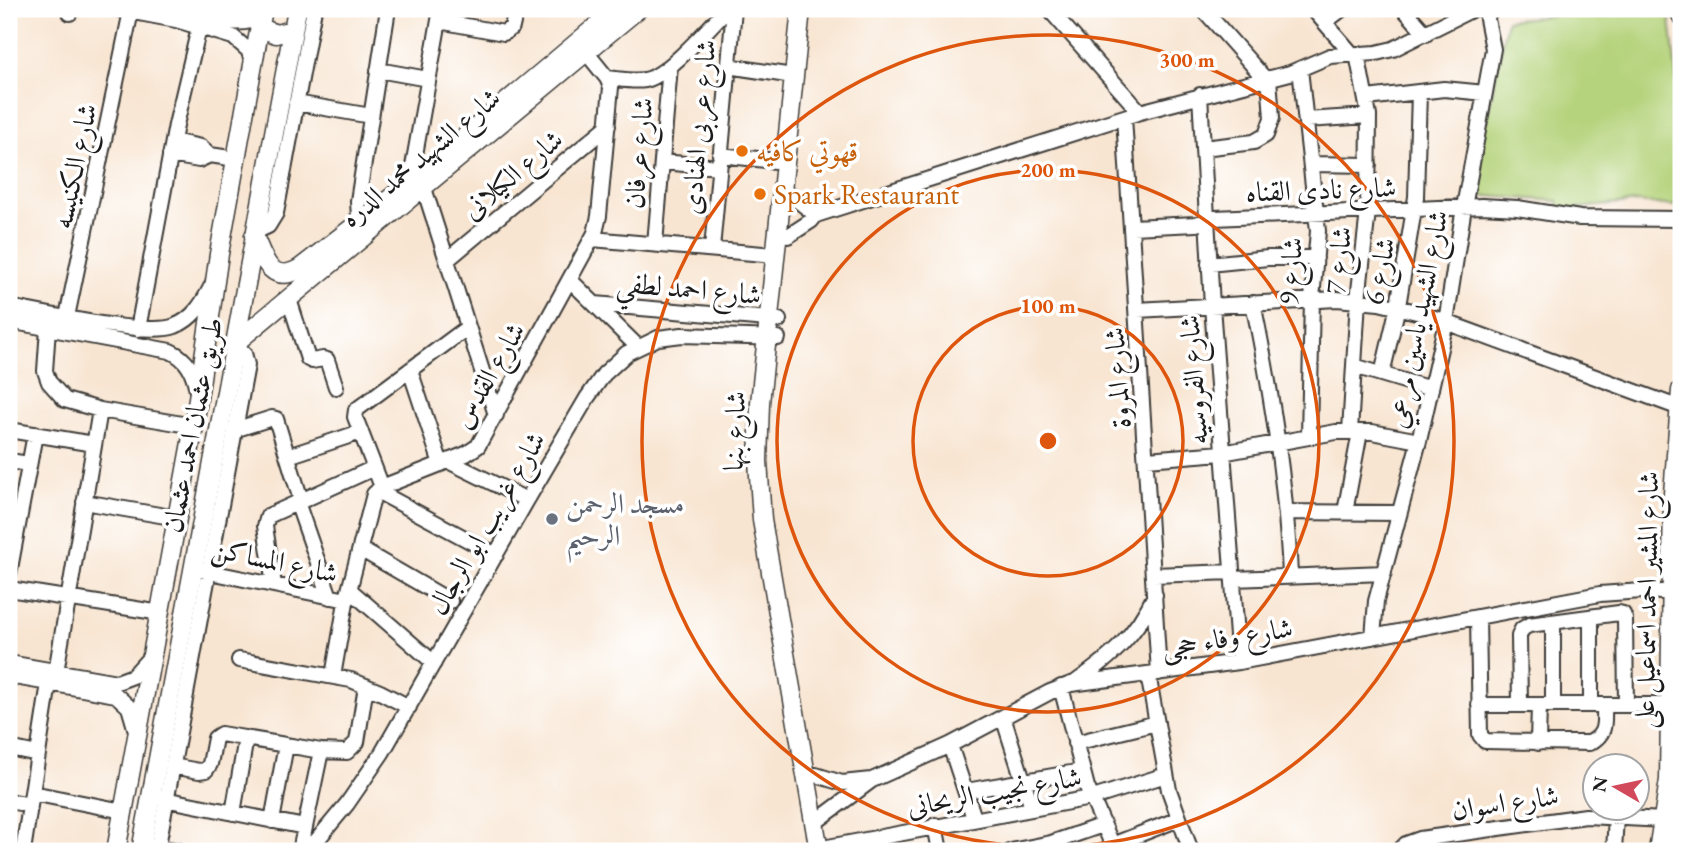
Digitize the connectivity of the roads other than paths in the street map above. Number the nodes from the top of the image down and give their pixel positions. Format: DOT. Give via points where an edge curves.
graph roads {
  1 [pos="298,9"];
  2 [pos="314,9"];
  3 [pos="388,9"];
  4 [pos="516,9"];
  5 [pos="638,9"];
  6 [pos="727,9"];
  7 [pos="734,9"];
  8 [pos="801,9"];
  9 [pos="812,9"];
  10 [pos="1049,9"];
  11 [pos="1203,9"];
  12 [pos="1313,9"];
  13 [pos="1342,9"];
  14 [pos="1404,9"];
  15 [pos="1489,9"];
  16 [pos="1679,9"];
  17 [pos="125,10"];
  18 [pos="615,10"];
  19 [pos="1466,10"];
  20 [pos="192,14"];
  21 [pos="440,15"];
  22 [pos="1681,15"];
  23 [pos="261,17"];
  24 [pos="1325,22"];
  25 [pos="293,30"];
  26 [pos="1426,34"];
  27 [pos="586,52"];
  28 [pos="1355,54"];
  29 [pos="254,55"];
  30 [pos="288,58"];
  31 [pos="670,66"];
  32 [pos="729,66"];
  33 [pos="1300,69"];
  34 [pos="378,70"];
  35 [pos="793,76"];
  36 [pos="607,78"];
  37 [pos="428,79"];
  38 [pos="1267,79"];
  39 [pos="1419,92"];
  40 [pos="1485,93"];
  41 [pos="1200,95"];
  42 [pos="1367,98"];
  43 [pos="296,103"];
  44 [pos="1140,112"];
  45 [pos="371,116"];
  46 [pos="1369,116"];
  47 [pos="1124,117"];
  48 [pos="1306,120"];
  49 [pos="176,125"];
  50 [pos="608,126"];
  51 [pos="172,148"];
  52 [pos="1203,148"];
  53 [pos="193,152"];
  54 [pos="236,159"];
  55 [pos="720,161"];
  56 [pos="662,162"];
  57 [pos="785,162"];
  58 [pos="1311,164"];
  59 [pos="1369,164"];
  60 [pos="167,175"];
  61 [pos="417,185"];
  62 [pos="792,196"];
  63 [pos="1464,207"];
  64 [pos="1415,210"];
  65 [pos="1368,211"];
  66 [pos="1316,213"];
  67 [pos="816,215"];
  68 [pos="1681,219"];
  69 [pos="1207,221"];
  70 [pos="1132,227"];
  71 [pos="365,228"];
  72 [pos="255,234"];
  73 [pos="788,236"];
  74 [pos="592,239"];
  75 [pos="655,244"];
  76 [pos="712,249"];
  77 [pos="219,254"];
  78 [pos="775,255"];
  79 [pos="1316,258"];
  80 [pos="447,260"];
  81 [pos="250,261"];
  82 [pos="1209,264"];
  83 [pos="215,280"];
  84 [pos="570,280"];
  85 [pos="289,299"];
  86 [pos="1312,299"];
  87 [pos="1358,300"];
  88 [pos="1253,303"];
  89 [pos="595,304"];
  90 [pos="1212,306"];
  91 [pos="1398,306"];
  92 [pos="9,307"];
  93 [pos="1137,310"];
  94 [pos="9,321"];
  95 [pos="1446,322"];
  96 [pos="66,324"];
  97 [pos="468,327"];
  98 [pos="48,328"];
  99 [pos="138,329"];
  100 [pos="773,329"];
  101 [pos="234,345"];
  102 [pos="637,346"];
  103 [pos="204,359"];
  104 [pos="230,365"];
  105 [pos="1353,366"];
  106 [pos="410,370"];
  107 [pos="1382,374"];
  108 [pos="336,387"];
  109 [pos="1432,389"];
  110 [pos="198,397"];
  111 [pos="1681,399"];
  112 [pos="100,410"];
  113 [pos="496,415"];
  114 [pos="194,426"];
  115 [pos="9,429"];
  116 [pos="234,430"];
  117 [pos="1355,431"];
  118 [pos="360,432"];
  119 [pos="35,434"];
  120 [pos="1309,436"];
  121 [pos="1419,441"];
  122 [pos="1279,443"];
  123 [pos="94,444"];
  124 [pos="1222,453"];
  125 [pos="288,456"];
  126 [pos="1147,459"];
  127 [pos="9,461"];
  128 [pos="445,463"];
  129 [pos="29,464"];
  130 [pos="374,468"];
  131 [pos="379,489"];
  132 [pos="1677,495"];
  133 [pos="527,500"];
  134 [pos="299,501"];
  135 [pos="84,502"];
  136 [pos="1287,512"];
  137 [pos="1345,512"];
  138 [pos="1399,513"];
  139 [pos="177,518"];
  140 [pos="12,534"];
  141 [pos="360,549"];
  142 [pos="496,555"];
  143 [pos="200,569"];
  144 [pos="1384,573"];
  145 [pos="9,574"];
  146 [pos="1154,575"];
  147 [pos="1233,575"];
  148 [pos="1290,575"];
  149 [pos="274,585"];
  150 [pos="9,589"];
  151 [pos="1678,589"];
  152 [pos="1155,593"];
  153 [pos="349,595"];
  154 [pos="330,597"];
  155 [pos="68,599"];
  156 [pos="450,601"];
  157 [pos="194,604"];
  158 [pos="161,613"];
  159 [pos="1478,617"];
  160 [pos="1591,617"];
  161 [pos="1553,622"];
  162 [pos="1373,637"];
  163 [pos="153,654"];
  164 [pos="239,660"];
  165 [pos="1239,662"];
  166 [pos="9,663"];
  167 [pos="434,663"];
  168 [pos="1153,674"];
  169 [pos="1681,675"];
  170 [pos="9,676"];
  171 [pos="333,676"];
  172 [pos="52,677"];
  173 [pos="148,681"];
  174 [pos="1075,682"];
  175 [pos="172,684"];
  176 [pos="366,686"];
  177 [pos="1061,687"];
  178 [pos="797,702"];
  179 [pos="1479,705"];
  180 [pos="1520,705"];
  181 [pos="1546,705"];
  182 [pos="1597,705"];
  183 [pos="1626,705"];
  184 [pos="1669,705"];
  185 [pos="144,706"];
  186 [pos="409,707"];
  187 [pos="167,709"];
  188 [pos="1003,716"];
  189 [pos="1157,723"];
  190 [pos="137,734"];
  191 [pos="246,738"];
  192 [pos="1075,743"];
  193 [pos="1538,743"];
  194 [pos="286,745"];
  195 [pos="950,745"];
  196 [pos="9,748"];
  197 [pos="321,751"];
  198 [pos="38,754"];
  199 [pos="165,764"];
  200 [pos="1082,771"];
  201 [pos="1681,774"];
  202 [pos="816,775"];
  203 [pos="1166,775"];
  204 [pos="872,780"];
  205 [pos="1023,781"];
  206 [pos="966,791"];
  207 [pos="159,798"];
  208 [pos="1091,798"];
  209 [pos="31,799"];
  210 [pos="9,801"];
  211 [pos="1032,808"];
  212 [pos="1680,808"];
  213 [pos="123,811"];
  214 [pos="233,813"];
  215 [pos="1582,817"];
  216 [pos="974,818"];
  217 [pos="1652,819"];
  218 [pos="818,820"];
  219 [pos="1178,820"];
  220 [pos="1665,820"];
  221 [pos="272,821"];
  222 [pos="1616,822"];
  223 [pos="935,825"];
  224 [pos="1103,825"];
  225 [pos="305,827"];
  226 [pos="1675,843"];
  227 [pos="150,848"];
  228 [pos="1113,848"];
  229 [pos="1191,849"];
  230 [pos="825,850"];
  231 [pos="23,851"];
  232 [pos="116,851"];
  233 [pos="180,851"];
  234 [pos="300,851"];
  235 [pos="308,851"];
  236 [pos="940,851"];
  237 [pos="1011,851"];
  238 [pos="1399,851"];
  239 [pos="1614,851"];
  240 [pos="1658,851"];
  1 -- 25 [label="main road, طريق عثمان احمد عثمان"];
  2 -- 43 [label="street"];
  3 -- 34 [label="street"];
  4 -- 21 [label="street" via="512,27 504,33"];
  5 -- 27 [label="main road, شارع الشهيد محمد الدره"];
  6 -- 31 [label="street"];
  7 -- 32 [label="street, شارع عربى الهنادى"];
  8 -- 35 [label="main road, شارع بنها"];
  9 -- 62 [label="main road, شارع بنها"];
  10 -- 44 [label="street"];
  11 -- 38 [label="street"];
  12 -- 24 [label="street"];
  13 -- 24 [label="street"];
  14 -- 26 [label="street"];
  15 -- 40 [label="street, شارع الشهيد ياسين مرعي" via="1493,49"];
  16 -- 22 [label="main road"];
  17 -- 20 [label="street"];
  17 -- 96 [label="street, شارع الكنيسه"];
  18 -- 61 [label="main road, شارع الشهيد محمد الدره"];
  19 -- 26 [label="street"];
  20 -- 23 [label="street" via="242,23"];
  20 -- 29 [label="street"];
  20 -- 49 [label="street"];
  21 -- 37 [label="street"];
  23 -- 25 [label="main road" via="276,34"];
  23 -- 29 [label="main road, طريق عثمان احمد عثمان"];
  24 -- 28 [label="street"];
  25 -- 30 [label="main road, طريق عثمان احمد عثمان"];
  26 -- 28 [label="street" via="1394,49"];
  27 -- 36 [label="street"];
  27 -- 61 [label="main road, شارع الشهيد محمد الدره"];
  28 -- 33 [label="street" via="1330,56"];
  28 -- 42 [label="street, شارع 7"];
  29 -- 30 [label="main road" via="274,48"];
  29 -- 54 [label="main road, طريق عثمان احمد عثمان"];
  30 -- 72 [label="main road, طريق عثمان احمد عثمان"];
  31 -- 36 [label="street" via="645,80"];
  31 -- 56 [label="street, شارع عرفان"];
  32 -- 35 [label="street"];
  32 -- 55 [label="street, شارع عربى الهنادى"];
  33 -- 38 [label="street"];
  33 -- 48 [label="street, شارع 9"];
  34 -- 37 [label="street"];
  34 -- 45 [label="street"];
  35 -- 57 [label="main road, شارع بنها"];
  36 -- 50 [label="street, شارع القدس" via="611,87"];
  37 -- 61 [label="street"];
  38 -- 41 [label="street"];
  38 -- 52 [label="street" via="1272,118 1266,135 1254,142"];
  39 -- 40 [label="street" via="1455,89"];
  39 -- 42 [label="street"];
  39 -- 64 [label="street, شارع 6"];
  40 -- 63 [label="street, شارع الشهيد ياسين مرعي"];
  41 -- 44 [label="street"];
  41 -- 52 [label="street, شارع الفروسيه"];
  42 -- 46 [label="street, شارع 7"];
  43 -- 45 [label="street"];
  43 -- 72 [label="street" via="276,213 268,226"];
  44 -- 47 [label="street"];
  45 -- 71 [label="street" via="358,201"];
  46 -- 48 [label="street"];
  46 -- 59 [label="street, شارع 7"];
  47 -- 67 [label="street"];
  47 -- 70 [label="street, شارع المروة"];
  48 -- 58 [label="street, شارع 9"];
  49 -- 51 [label="street"];
  49 -- 53 [label="street"];
  50 -- 74 [label="street, شارع القدس" via="599,216"];
  50 -- 80 [label="street, شارع الكيلانى"];
  51 -- 53 [label="street"];
  51 -- 60 [label="street"];
  52 -- 69 [label="street, شارع الفروسيه"];
  53 -- 54 [label="street" via="204,148 210,155"];
  53 -- 60 [label="street"];
  54 -- 77 [label="main road, طريق عثمان احمد عثمان"];
  55 -- 56 [label="street"];
  55 -- 57 [label="street"];
  55 -- 76 [label="street, شارع عربى الهنادى"];
  56 -- 75 [label="street, شارع عرفان"];
  57 -- 78 [label="main road, شارع بنها"];
  58 -- 59 [label="street"];
  58 -- 66 [label="street, شارع 9"];
  59 -- 65 [label="street, شارع 7"];
  60 -- 99 [label="street"];
  61 -- 71 [label="main road, شارع الشهيد محمد الدره"];
  61 -- 80 [label="street"];
  62 -- 67 [label="street"];
  62 -- 73 [label="main road, شارع بنها"];
  63 -- 64 [label="street, شارع نادى القناه"];
  63 -- 68 [label="street, شارع نادى القناه" via="1499,206 1580,218"];
  63 -- 95 [label="street, شارع الشهيد ياسين مرعي"];
  64 -- 65 [label="street, شارع نادى القناه"];
  64 -- 91 [label="street, شارع 6"];
  65 -- 66 [label="street, شارع نادى القناه"];
  65 -- 87 [label="street, شارع 7"];
  66 -- 69 [label="street, شارع نادى القناه"];
  66 -- 79 [label="street, شارع 9"];
  67 -- 73 [label="street"];
  69 -- 70 [label="street, شارع نادى القناه"];
  69 -- 82 [label="street, شارع الفروسيه"];
  70 -- 93 [label="street, شارع المروة"];
  71 -- 72 [label="main road, شارع الشهيد محمد الدره" via="288,274 267,265"];
  71 -- 85 [label="main road, شارع الشهيد محمد الدره"];
  72 -- 81 [label="main road, طريق عثمان احمد عثمان"];
  73 -- 100 [label="main road, شارع بنها"];
  74 -- 75 [label="street"];
  74 -- 84 [label="street, شارع القدس"];
  75 -- 76 [label="street"];
  76 -- 78 [label="street"];
  77 -- 81 [label="main road" via="229,276 238,275"];
  77 -- 83 [label="main road, طريق عثمان احمد عثمان"];
  78 -- 100 [label="main road, شارع بنها"];
  79 -- 82 [label="street"];
  79 -- 86 [label="street, شارع 9"];
  80 -- 97 [label="street"];
  81 -- 101 [label="main road, طريق عثمان احمد عثمان"];
  82 -- 90 [label="street, شارع الفروسيه"];
  83 -- 99 [label="street" via="186,321 162,330"];
  83 -- 103 [label="main road, طريق عثمان احمد عثمان"];
  84 -- 89 [label="street"];
  84 -- 113 [label="street, شارع القدس"];
  85 -- 101 [label="main road, شارع الشهيد محمد الدره"];
  85 -- 108 [label="street" via="309,359 327,360"];
  86 -- 87 [label="street"];
  86 -- 88 [label="street"];
  86 -- 120 [label="street, شارع 9"];
  87 -- 91 [label="street"];
  87 -- 105 [label="street, شارع 7"];
  88 -- 90 [label="street"];
  88 -- 122 [label="street"];
  89 -- 100 [label="street, شارع احمد لطفي"];
  89 -- 102 [label="street"];
  90 -- 93 [label="street"];
  90 -- 124 [label="street, شارع الفروسيه"];
  91 -- 95 [label="street"];
  91 -- 107 [label="street, شارع 6"];
  92 -- 96 [label="street"];
  93 -- 126 [label="street, شارع المروة"];
  94 -- 98 [label="street"];
  95 -- 109 [label="street, شارع الشهيد ياسين مرعي"];
  95 -- 111 [label="street"];
  96 -- 98 [label="street"];
  96 -- 99 [label="street"];
  96 -- 110 [label="street" via="176,353 190,367"];
  97 -- 106 [label="street"];
  97 -- 113 [label="street"];
  98 -- 112 [label="street" via="44,359 49,382 65,400"];
  100 -- 102 [label="street, شارع غريب ابو الرجال" via="682,335"];
  100 -- 178 [label="main road, شارع بنها" via="771,498"];
  101 -- 104 [label="main road, طريق عثمان احمد عثمان"];
  101 -- 116 [label="street" via="244,353 247,365"];
  102 -- 133 [label="street, شارع غريب ابو الرجال" via="615,363 591,392"];
  103 -- 104 [label="main road" via="218,357"];
  103 -- 110 [label="main road, طريق عثمان احمد عثمان"];
  104 -- 143 [label="main road, طريق عثمان احمد عثمان"];
  105 -- 107 [label="street"];
  105 -- 117 [label="street, شارع 7"];
  106 -- 118 [label="street" via="356,410"];
  106 -- 128 [label="street"];
  107 -- 109 [label="street"];
  109 -- 121 [label="street, شارع الشهيد ياسين مرعي"];
  110 -- 114 [label="main road, طريق عثمان احمد عثمان"];
  111 -- 132 [label="main road, شارع المشير احمد اسماعيل على"];
  112 -- 114 [label="street"];
  112 -- 123 [label="street"];
  113 -- 128 [label="street, شارع القدس" via="478,446"];
  114 -- 139 [label="main road, طريق عثمان احمد عثمان"];
  115 -- 119 [label="street"];
  116 -- 125 [label="street" via="273,418"];
  116 -- 143 [label="street"];
  117 -- 120 [label="street"];
  117 -- 121 [label="street"];
  117 -- 137 [label="street, شارع 7"];
  118 -- 125 [label="street"];
  118 -- 130 [label="street"];
  119 -- 123 [label="street"];
  119 -- 129 [label="street"];
  120 -- 122 [label="street"];
  121 -- 138 [label="street, شارع الشهيد ياسين مرعي"];
  122 -- 124 [label="street"];
  122 -- 136 [label="street"];
  123 -- 135 [label="street"];
  124 -- 126 [label="street"];
  124 -- 147 [label="street, شارع الفروسيه"];
  125 -- 134 [label="street"];
  126 -- 146 [label="street, شارع المروة"];
  127 -- 129 [label="street"];
  128 -- 131 [label="street, شارع القدس"];
  128 -- 133 [label="street"];
  129 -- 140 [label="street"];
  130 -- 131 [label="street"];
  130 -- 134 [label="street"];
  131 -- 141 [label="street" via="371,501"];
  131 -- 142 [label="street"];
  132 -- 151 [label="main road, شارع المشير احمد اسماعيل على"];
  133 -- 142 [label="street, شارع غريب ابو الرجال"];
  134 -- 149 [label="street" via="266,519"];
  134 -- 154 [label="street"];
  135 -- 139 [label="street"];
  135 -- 155 [label="street"];
  136 -- 137 [label="street"];
  136 -- 148 [label="street"];
  137 -- 138 [label="street"];
  138 -- 144 [label="street, شارع الشهيد ياسين مرعي"];
  139 -- 158 [label="main road, طريق عثمان احمد عثمان"];
  140 -- 145 [label="street"];
  141 -- 153 [label="street"];
  141 -- 156 [label="street"];
  142 -- 167 [label="street, شارع غريب ابو الرجال"];
  143 -- 149 [label="street, شارع المساكن"];
  143 -- 157 [label="main road, طريق عثمان احمد عثمان"];
  144 -- 148 [label="street"];
  144 -- 162 [label="street, شارع الشهيد ياسين مرعي"];
  146 -- 147 [label="street"];
  146 -- 152 [label="street, شارع المروة"];
  147 -- 148 [label="street"];
  147 -- 165 [label="street, شارع الفروسيه"];
  149 -- 154 [label="street, شارع المساكن"];
  150 -- 155 [label="street"];
  151 -- 159 [label="street, شارع وفاء حجى" via="1614,592"];
  151 -- 169 [label="main road, شارع المشير احمد اسماعيل على"];
  151 -- 184 [label="main road, شارع المشير احمد اسماعيل على"];
  152 -- 168 [label="street, شارع المروة"];
  152 -- 174 [label="street" via="1124,644"];
  153 -- 154 [label="street, شارع المساكن"];
  153 -- 167 [label="street"];
  153 -- 171 [label="street"];
  155 -- 158 [label="street"];
  155 -- 172 [label="street"];
  157 -- 175 [label="main road, طريق عثمان احمد عثمان"];
  157 -- 199 [label="street"];
  158 -- 163 [label="main road, طريق عثمان احمد عثمان"];
  159 -- 162 [label="street, شارع وفاء حجى"];
  159 -- 179 [label="street"];
  160 -- 161 [label="street"];
  160 -- 182 [label="street"];
  160 -- 183 [label="street" via="1619,613 1625,617"];
  161 -- 180 [label="street" via="1527,625 1520,634"];
  161 -- 181 [label="street"];
  162 -- 165 [label="street, شارع وفاء حجى"];
  163 -- 172 [label="street" via="121,682"];
  163 -- 173 [label="main road, طريق عثمان احمد عثمان"];
  164 -- 171 [label="street"];
  165 -- 168 [label="street, شارع وفاء حجى"];
  166 -- 172 [label="street"];
  167 -- 186 [label="street, شارع غريب ابو الرجال"];
  168 -- 174 [label="street, شارع وفاء حجى"];
  168 -- 189 [label="street, شارع المروة"];
  170 -- 172 [label="street"];
  171 -- 176 [label="street"];
  172 -- 190 [label="street" via="116,695 129,707"];
  172 -- 198 [label="street"];
  173 -- 175 [label="main road" via="161,690"];
  173 -- 185 [label="main road, طريق عثمان احمد عثمان"];
  174 -- 177 [label="street, شارع وفاء حجى"];
  175 -- 187 [label="main road, طريق عثمان احمد عثمان"];
  176 -- 186 [label="street"];
  176 -- 197 [label="street" via="354,746 342,753"];
  177 -- 188 [label="street, شارع وفاء حجى"];
  177 -- 192 [label="street"];
  178 -- 202 [label="main road, شارع بنها"];
  178 -- 218 [label="main road, شارع بنها"];
  179 -- 180 [label="street"];
  179 -- 193 [label="street" via="1480,735 1485,741"];
  180 -- 181 [label="street"];
  181 -- 182 [label="street"];
  181 -- 193 [label="street"];
  182 -- 183 [label="street"];
  182 -- 193 [label="street" via="1604,729 1597,739"];
  183 -- 184 [label="street"];
  184 -- 220 [label="main road, شارع المشير احمد اسماعيل على"];
  185 -- 187 [label="main road" via="156,700"];
  185 -- 190 [label="main road, طريق عثمان احمد عثمان"];
  186 -- 235 [label="street, شارع غريب ابو الرجال" via="366,779"];
  187 -- 199 [label="main road, طريق عثمان احمد عثمان"];
  188 -- 195 [label="street, شارع وفاء حجى"];
  188 -- 205 [label="street"];
  189 -- 192 [label="street"];
  189 -- 203 [label="street, شارع المروة"];
  190 -- 213 [label="main road, طريق عثمان احمد عثمان"];
  191 -- 194 [label="street"];
  191 -- 199 [label="street" via="218,735 210,764 202,771"];
  191 -- 214 [label="street"];
  192 -- 200 [label="street"];
  194 -- 197 [label="street"];
  194 -- 221 [label="street"];
  195 -- 204 [label="street, شارع وفاء حجى"];
  195 -- 206 [label="street"];
  196 -- 198 [label="street"];
  197 -- 225 [label="street"];
  198 -- 209 [label="street"];
  199 -- 207 [label="main road, طريق عثمان احمد عثمان"];
  200 -- 205 [label="street"];
  200 -- 208 [label="street"];
  201 -- 212 [label="main road"];
  202 -- 204 [label="street" via="842,783"];
  202 -- 218 [label="main road, شارع بنها"];
  203 -- 208 [label="street, شارع نجيب الريحانى"];
  203 -- 219 [label="street, شارع المروة"];
  204 -- 218 [label="street, شارع وفاء حجى"];
  205 -- 206 [label="street"];
  205 -- 211 [label="street"];
  206 -- 216 [label="street"];
  207 -- 214 [label="street"];
  207 -- 227 [label="main road, طريق عثمان احمد عثمان"];
  208 -- 211 [label="street, شارع نجيب الريحانى"];
  208 -- 224 [label="street"];
  209 -- 210 [label="street"];
  209 -- 213 [label="street"];
  209 -- 231 [label="street"];
  211 -- 216 [label="street, شارع نجيب الريحانى"];
  212 -- 226 [label="main road"];
  213 -- 232 [label="main road, طريق عثمان احمد عثمان"];
  214 -- 221 [label="street"];
  215 -- 238 [label="street, شارع اسوان" via="1420,839"];
  216 -- 223 [label="street, شارع نجيب الريحانى"];
  217 -- 220 [label="street, شارع اسوان"];
  218 -- 230 [label="main road, شارع بنها"];
  219 -- 228 [label="street"];
  219 -- 229 [label="street, شارع المروة"];
  220 -- 240 [label="main road, شارع المشير احمد اسماعيل على"];
  221 -- 225 [label="street"];
  222 -- 239 [label="street"];
  223 -- 230 [label="street, شارع نجيب الريحانى"];
  223 -- 236 [label="street"];
  224 -- 228 [label="street"];
  224 -- 237 [label="street"];
  225 -- 234 [label="street"];
  227 -- 233 [label="street"];
}
